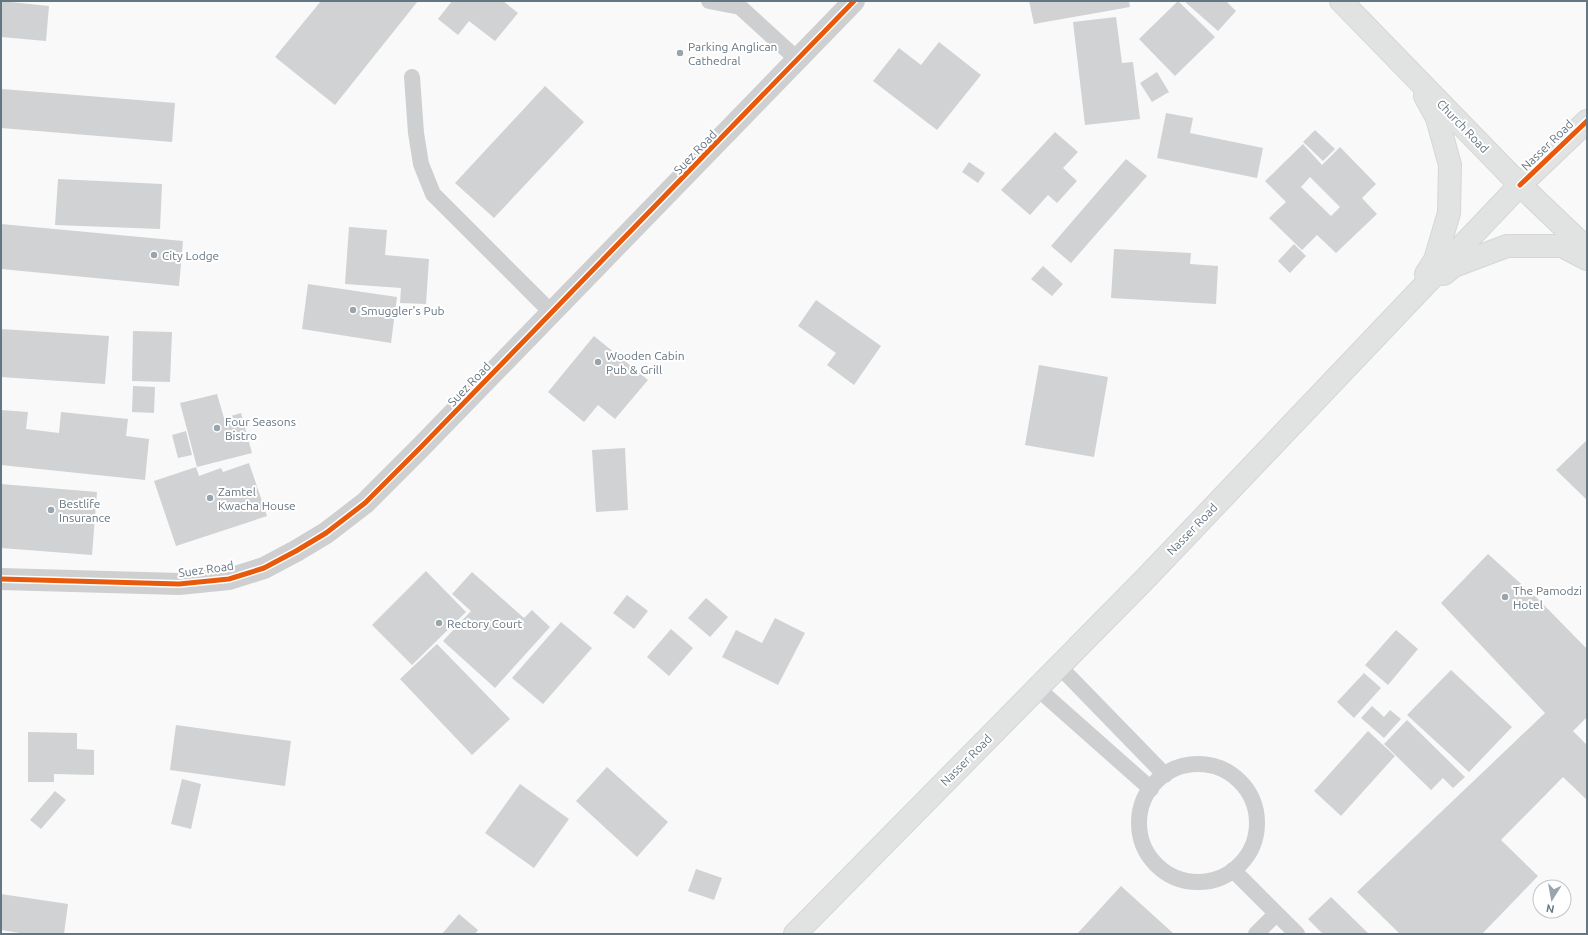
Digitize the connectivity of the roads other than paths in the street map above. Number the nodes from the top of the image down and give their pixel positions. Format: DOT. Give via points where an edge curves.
graph roads {
  1 [pos="709,1"];
  2 [pos="854,1"];
  3 [pos="1341,1"];
  4 [pos="738,4"];
  5 [pos="798,60"];
  6 [pos="1414,76"];
  7 [pos="412,77"];
  8 [pos="1587,121"];
  9 [pos="1520,184"];
  10 [pos="1587,249"];
  11 [pos="1587,259"];
  12 [pos="1409,301"];
  13 [pos="552,313"];
  14 [pos="1,579"];
  15 [pos="1059,666"];
  16 [pos="1037,688"];
  17 [pos="1165,775"];
  18 [pos="1151,789"];
  19 [pos="1233,870"];
  20 [pos="1276,914"];
  21 [pos="795,934"];
  22 [pos="1256,934"];
  23 [pos="1297,934"];
  1 -- 4 [label="lane"];
  2 -- 5 [label="street, Suez Road"];
  3 -- 6 [label="main road, Church Road"];
  4 -- 5 [label="lane"];
  5 -- 13 [label="street, Suez Road"];
  6 -- 9 [label="main road, Church Road"];
  6 -- 12 [label="main road" via="1437,118 1450,165 1449,213 1435,260"];
  7 -- 13 [label="lane" via="421,164 433,194"];
  8 -- 9 [label="main road, Nasser Road"];
  9 -- 10 [label="main road, Church Road"];
  9 -- 12 [label="main road, Nasser Road"];
  11 -- 12 [label="main road" via="1562,246 1507,246 1454,266"];
  12 -- 15 [label="main road, Nasser Road"];
  13 -- 14 [label="street, Suez Road" via="365,503 326,533 264,568 229,579 179,584"];
  15 -- 16 [label="main road, Nasser Road"];
  15 -- 17 [label="lane"];
  16 -- 18 [label="lane"];
  16 -- 21 [label="main road, Nasser Road"];
  17 -- 18 [label="lane"];
  17 -- 19 [label="lane" via="1178,767 1192,763 1207,764 1222,768 1244,785 1256,814 1256,830 1244,859"];
  18 -- 19 [label="lane" via="1142,806 1140,825 1144,844 1153,860 1168,874 1184,881 1210,881"];
  19 -- 20 [label="lane"];
  20 -- 22 [label="lane"];
  20 -- 23 [label="lane"];
}
